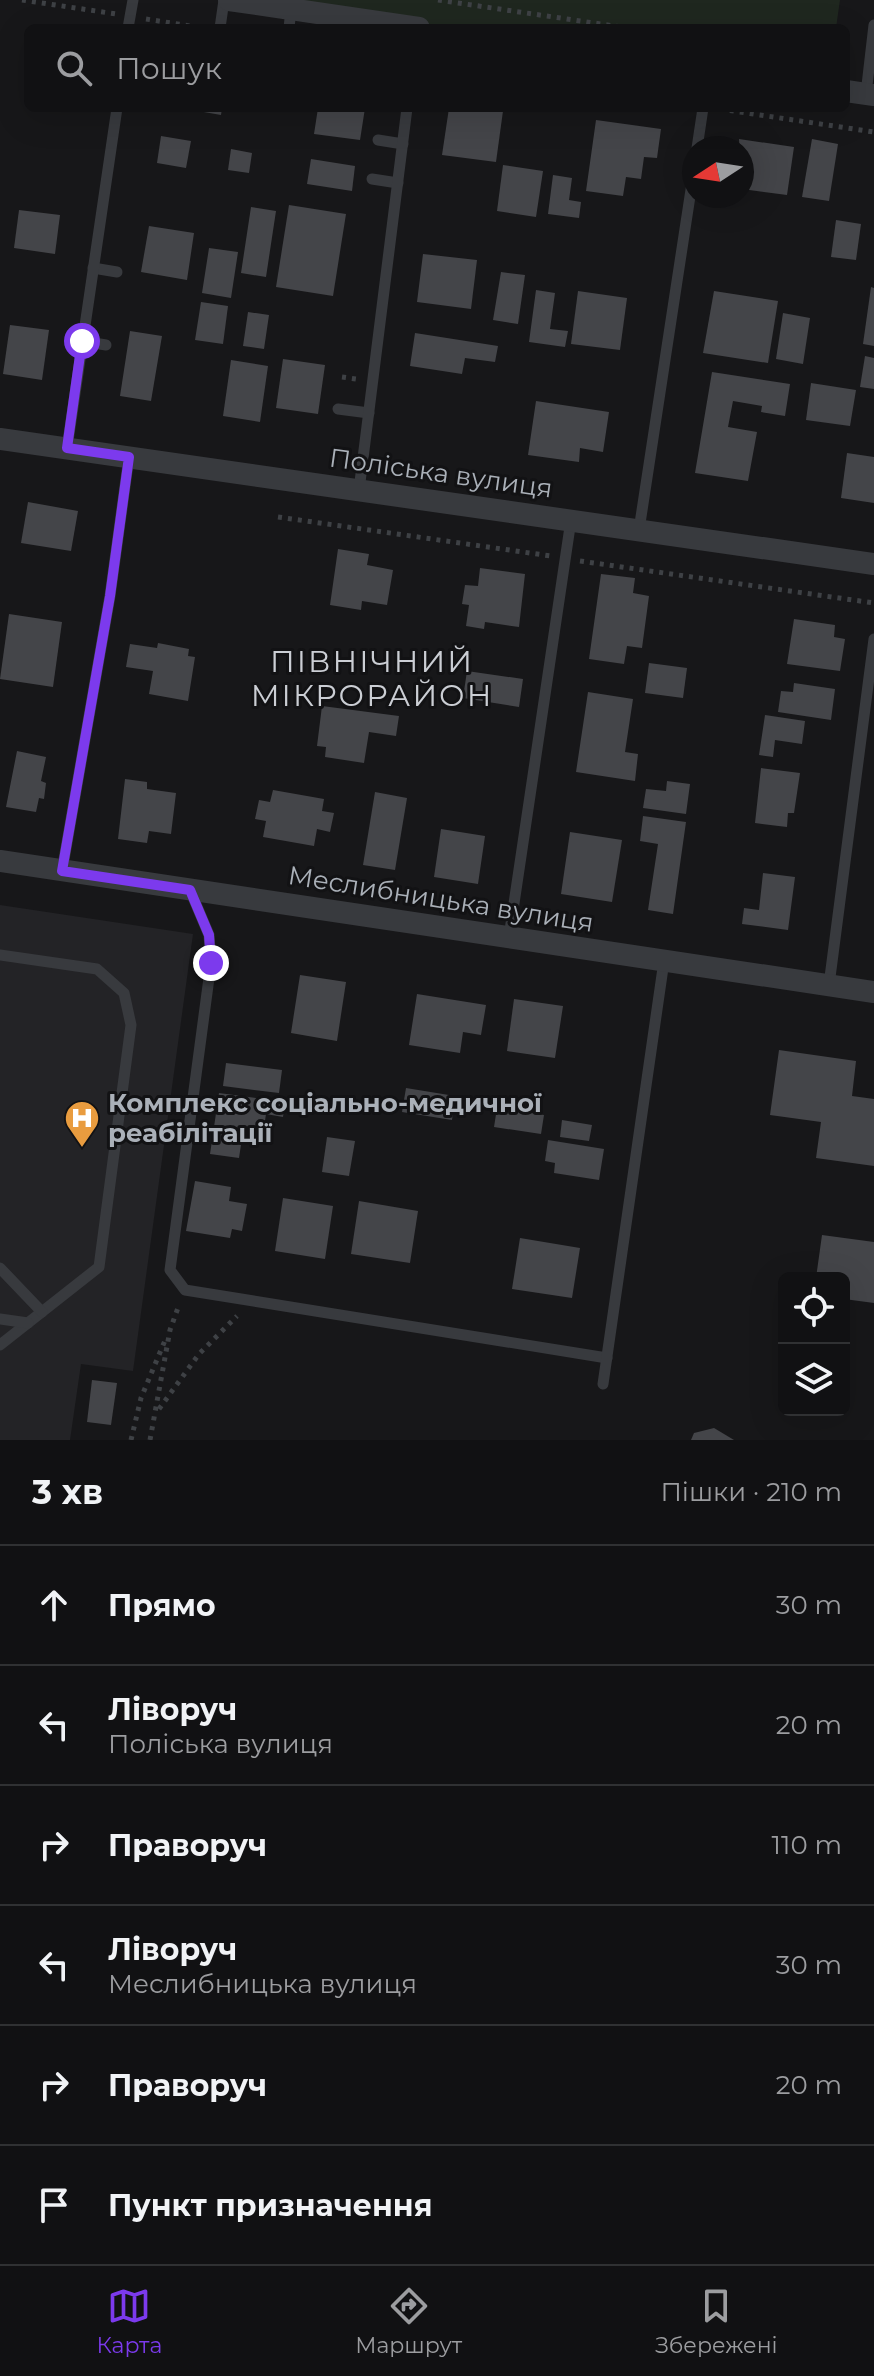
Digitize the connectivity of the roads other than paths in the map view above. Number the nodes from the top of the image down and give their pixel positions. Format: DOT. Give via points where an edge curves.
graph roads {
  1 [pos="133,0"];
  2 [pos="227,0"];
  3 [pos="290,18"];
  4 [pos="129,24"];
  5 [pos="221,24"];
  6 [pos="367,24"];
  7 [pos="874,25"];
  8 [pos="862,94"];
  9 [pos="116,112"];
  10 [pos="407,112"];
  11 [pos="702,112"];
  12 [pos="699,136"];
  13 [pos="378,140"];
  14 [pos="403,144"];
  15 [pos="372,179"];
  16 [pos="398,183"];
  17 [pos="688,208"];
  18 [pos="93,268"];
  19 [pos="117,272"];
  20 [pos="82,341"];
  21 [pos="106,345"];
  22 [pos="338,409"];
  23 [pos="369,413"];
  24 [pos="0,439"];
  25 [pos="67,448"];
  26 [pos="129,457"];
  27 [pos="359,490"];
  28 [pos="571,520"];
  29 [pos="639,530"];
  30 [pos="874,564"];
  31 [pos="874,639"];
  32 [pos="0,861"];
  33 [pos="62,871"];
  34 [pos="190,890"];
  35 [pos="509,937"];
  36 [pos="0,955"];
  37 [pos="664,961"];
  38 [pos="829,985"];
  39 [pos="874,992"];
  40 [pos="0,1268"];
  41 [pos="42,1312"];
  42 [pos="0,1319"];
  43 [pos="28,1323"];
  44 [pos="0,1345"];
  45 [pos="607,1358"];
  46 [pos="603,1384"];
  1 -- 4 [label="lane"];
  2 -- 3 [label="street"];
  2 -- 5 [label="lane"];
  3 -- 6 [label="street"];
  7 -- 8 [label="lane"];
  9 -- 18 [label="lane"];
  10 -- 14 [label="lane"];
  11 -- 12 [label="lane"];
  13 -- 14 [label="lane"];
  14 -- 16 [label="lane"];
  15 -- 16 [label="lane"];
  16 -- 23 [label="lane"];
  17 -- 29 [label="lane"];
  18 -- 19 [label="lane"];
  18 -- 20 [label="lane"];
  20 -- 21 [label="lane"];
  20 -- 25 [label="lane"];
  22 -- 23 [label="lane"];
  23 -- 27 [label="lane"];
  24 -- 25 [label="street, Поліська вулиця"];
  25 -- 26 [label="street, Поліська вулиця"];
  26 -- 27 [label="street, Поліська вулиця"];
  26 -- 33 [label="lane"];
  27 -- 28 [label="street, Поліська вулиця"];
  28 -- 29 [label="street, Поліська вулиця"];
  28 -- 35 [label="lane"];
  29 -- 30 [label="street, Поліська вулиця"];
  31 -- 38 [label="lane"];
  32 -- 33 [label="street, Меслибницька вулиця"];
  33 -- 34 [label="street, Меслибницька вулиця"];
  34 -- 35 [label="street, Меслибницька вулиця"];
  34 -- 45 [label="lane" via="209,935 211,963 170,1270 185,1290"];
  35 -- 37 [label="street, Меслибницька вулиця"];
  36 -- 41 [label="lane" via="97,969 124,993 131,1025 99,1267"];
  37 -- 38 [label="street, Меслибницька вулиця"];
  37 -- 45 [label="lane"];
  38 -- 39 [label="street, Меслибницька вулиця"];
  40 -- 41 [label="lane"];
  41 -- 43 [label="lane"];
  42 -- 43 [label="lane"];
  43 -- 44 [label="lane"];
  45 -- 46 [label="lane"];
}
